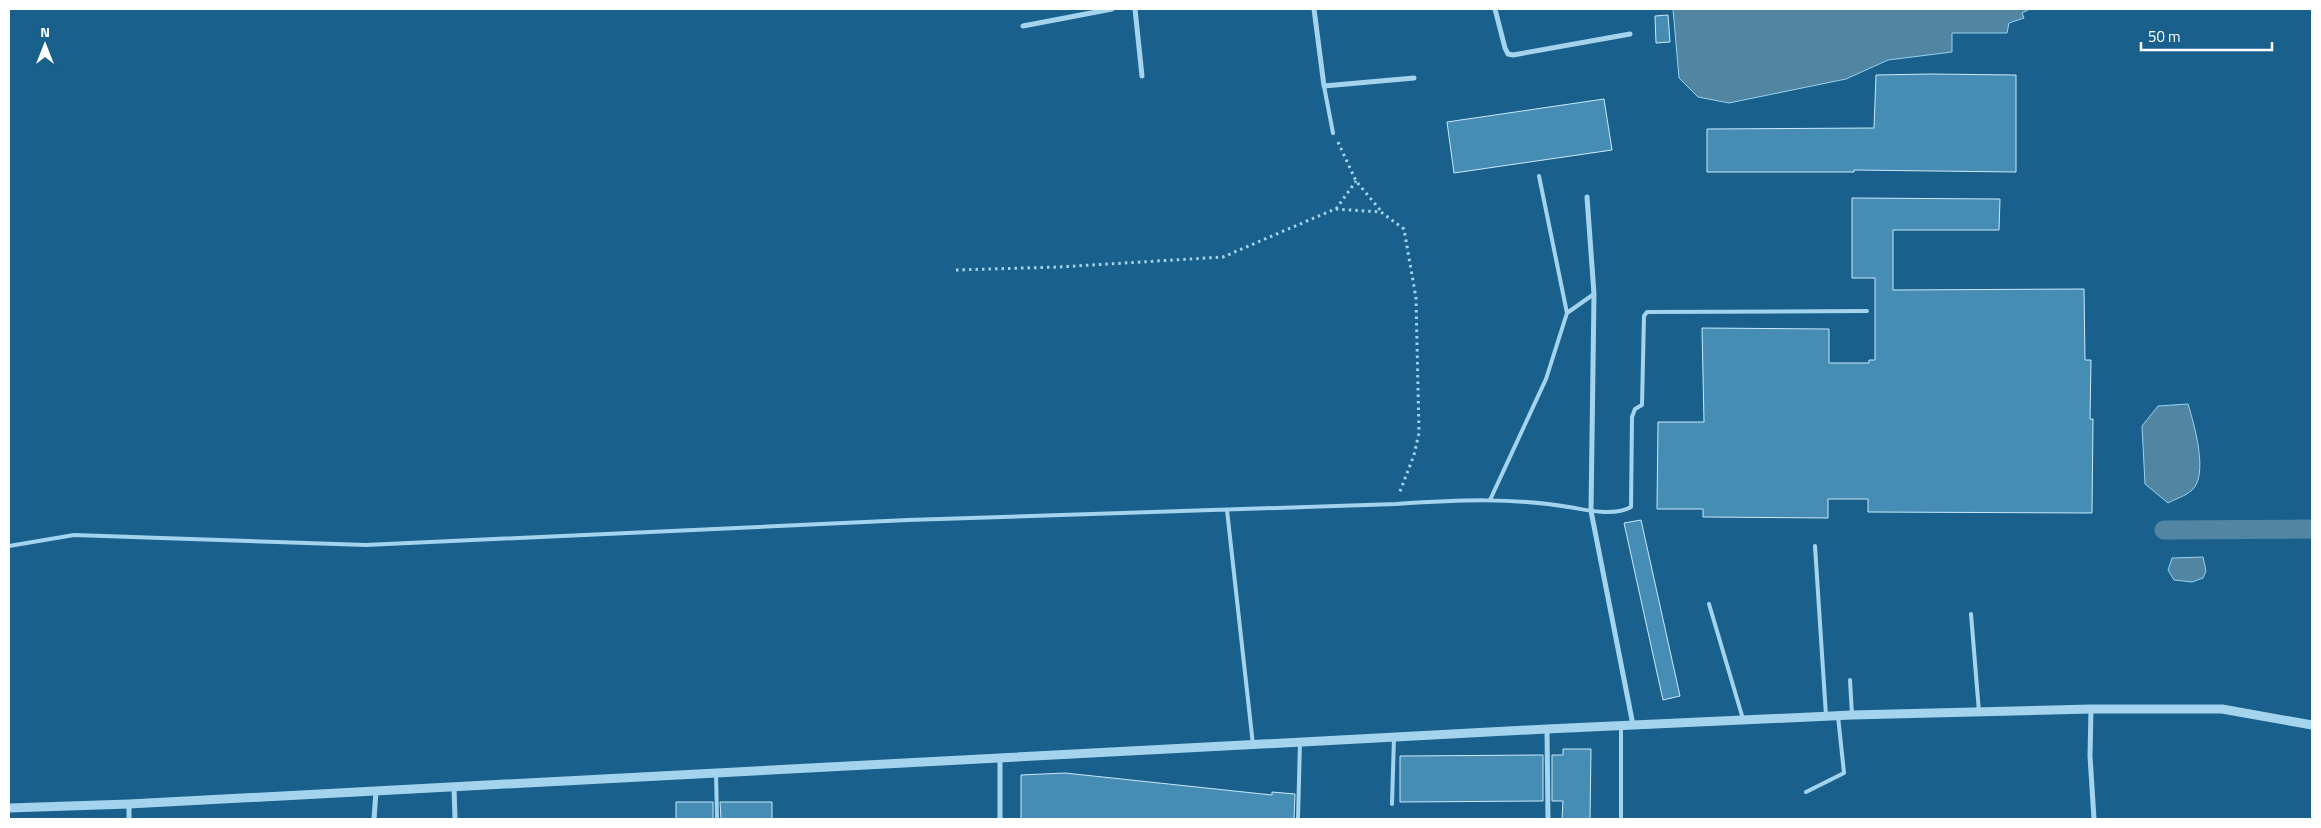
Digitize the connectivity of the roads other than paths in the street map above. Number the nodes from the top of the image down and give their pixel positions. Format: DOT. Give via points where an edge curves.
graph roads {
  1 [pos="1112,9"];
  2 [pos="1135,9"];
  3 [pos="1314,9"];
  4 [pos="1495,9"];
  5 [pos="1023,26"];
  6 [pos="1630,34"];
  7 [pos="1142,76"];
  8 [pos="1414,78"];
  9 [pos="1324,86"];
  10 [pos="1333,133"];
  11 [pos="1539,176"];
  12 [pos="1587,197"];
  13 [pos="1594,294"];
  14 [pos="1867,312"];
  15 [pos="1567,313"];
  16 [pos="1490,500"];
  17 [pos="1227,510"];
  18 [pos="1591,511"];
  19 [pos="9,546"];
  20 [pos="1815,546"];
  21 [pos="1709,604"];
  22 [pos="1971,614"];
  23 [pos="1850,680"];
  24 [pos="2091,709"];
  25 [pos="1979,712"];
  26 [pos="1852,715"];
  27 [pos="1838,716"];
  28 [pos="1826,717"];
  29 [pos="1743,722"];
  30 [pos="2312,725"];
  31 [pos="1621,726"];
  32 [pos="1633,726"];
  33 [pos="1547,729"];
  34 [pos="1394,737"];
  35 [pos="1300,742"];
  36 [pos="1252,745"];
  37 [pos="1000,758"];
  38 [pos="716,773"];
  39 [pos="454,787"];
  40 [pos="376,791"];
  41 [pos="1806,792"];
  42 [pos="129,804"];
  43 [pos="1392,804"];
  44 [pos="9,808"];
  45 [pos="129,819"];
  46 [pos="374,819"];
  47 [pos="455,819"];
  48 [pos="717,819"];
  49 [pos="1000,819"];
  50 [pos="1298,819"];
  51 [pos="1548,819"];
  52 [pos="1621,819"];
  53 [pos="2094,819"];
  1 -- 5 [label="street"];
  2 -- 7 [label="street"];
  3 -- 9 [label="street"];
  4 -- 6 [label="street" via="1505,48 1508,54 1513,55"];
  8 -- 9 [label="street"];
  9 -- 10 [label="lane"];
  11 -- 15 [label="lane"];
  12 -- 13 [label="street"];
  13 -- 15 [label="lane"];
  13 -- 18 [label="street"];
  14 -- 18 [label="lane" via="1647,312 1644,316 1642,405 1635,409 1632,417 1631,507 1618,511"];
  15 -- 16 [label="lane" via="1546,379"];
  16 -- 17 [label="lane" via="1474,498"];
  16 -- 18 [label="lane" via="1544,503"];
  17 -- 19 [label="lane" via="908,520 366,545 74,535"];
  17 -- 36 [label="lane"];
  18 -- 32 [label="street"];
  20 -- 28 [label="lane"];
  21 -- 29 [label="lane"];
  22 -- 25 [label="lane"];
  23 -- 26 [label="lane"];
  24 -- 25 [label="street"];
  24 -- 30 [label="street" via="2222,709"];
  24 -- 53 [label="street"];
  25 -- 26 [label="street"];
  26 -- 27 [label="street"];
  27 -- 28 [label="street"];
  27 -- 41 [label="lane" via="1844,773"];
  28 -- 29 [label="street"];
  29 -- 32 [label="street"];
  31 -- 32 [label="street"];
  31 -- 33 [label="street"];
  31 -- 52 [label="lane"];
  33 -- 34 [label="street"];
  33 -- 51 [label="street"];
  34 -- 35 [label="street"];
  34 -- 43 [label="lane"];
  35 -- 36 [label="street"];
  35 -- 50 [label="lane"];
  36 -- 37 [label="street"];
  37 -- 38 [label="street"];
  37 -- 49 [label="street"];
  38 -- 39 [label="street"];
  38 -- 48 [label="lane"];
  39 -- 40 [label="street"];
  39 -- 47 [label="street"];
  40 -- 42 [label="street"];
  40 -- 46 [label="street"];
  42 -- 44 [label="street"];
  42 -- 45 [label="street"];
}
